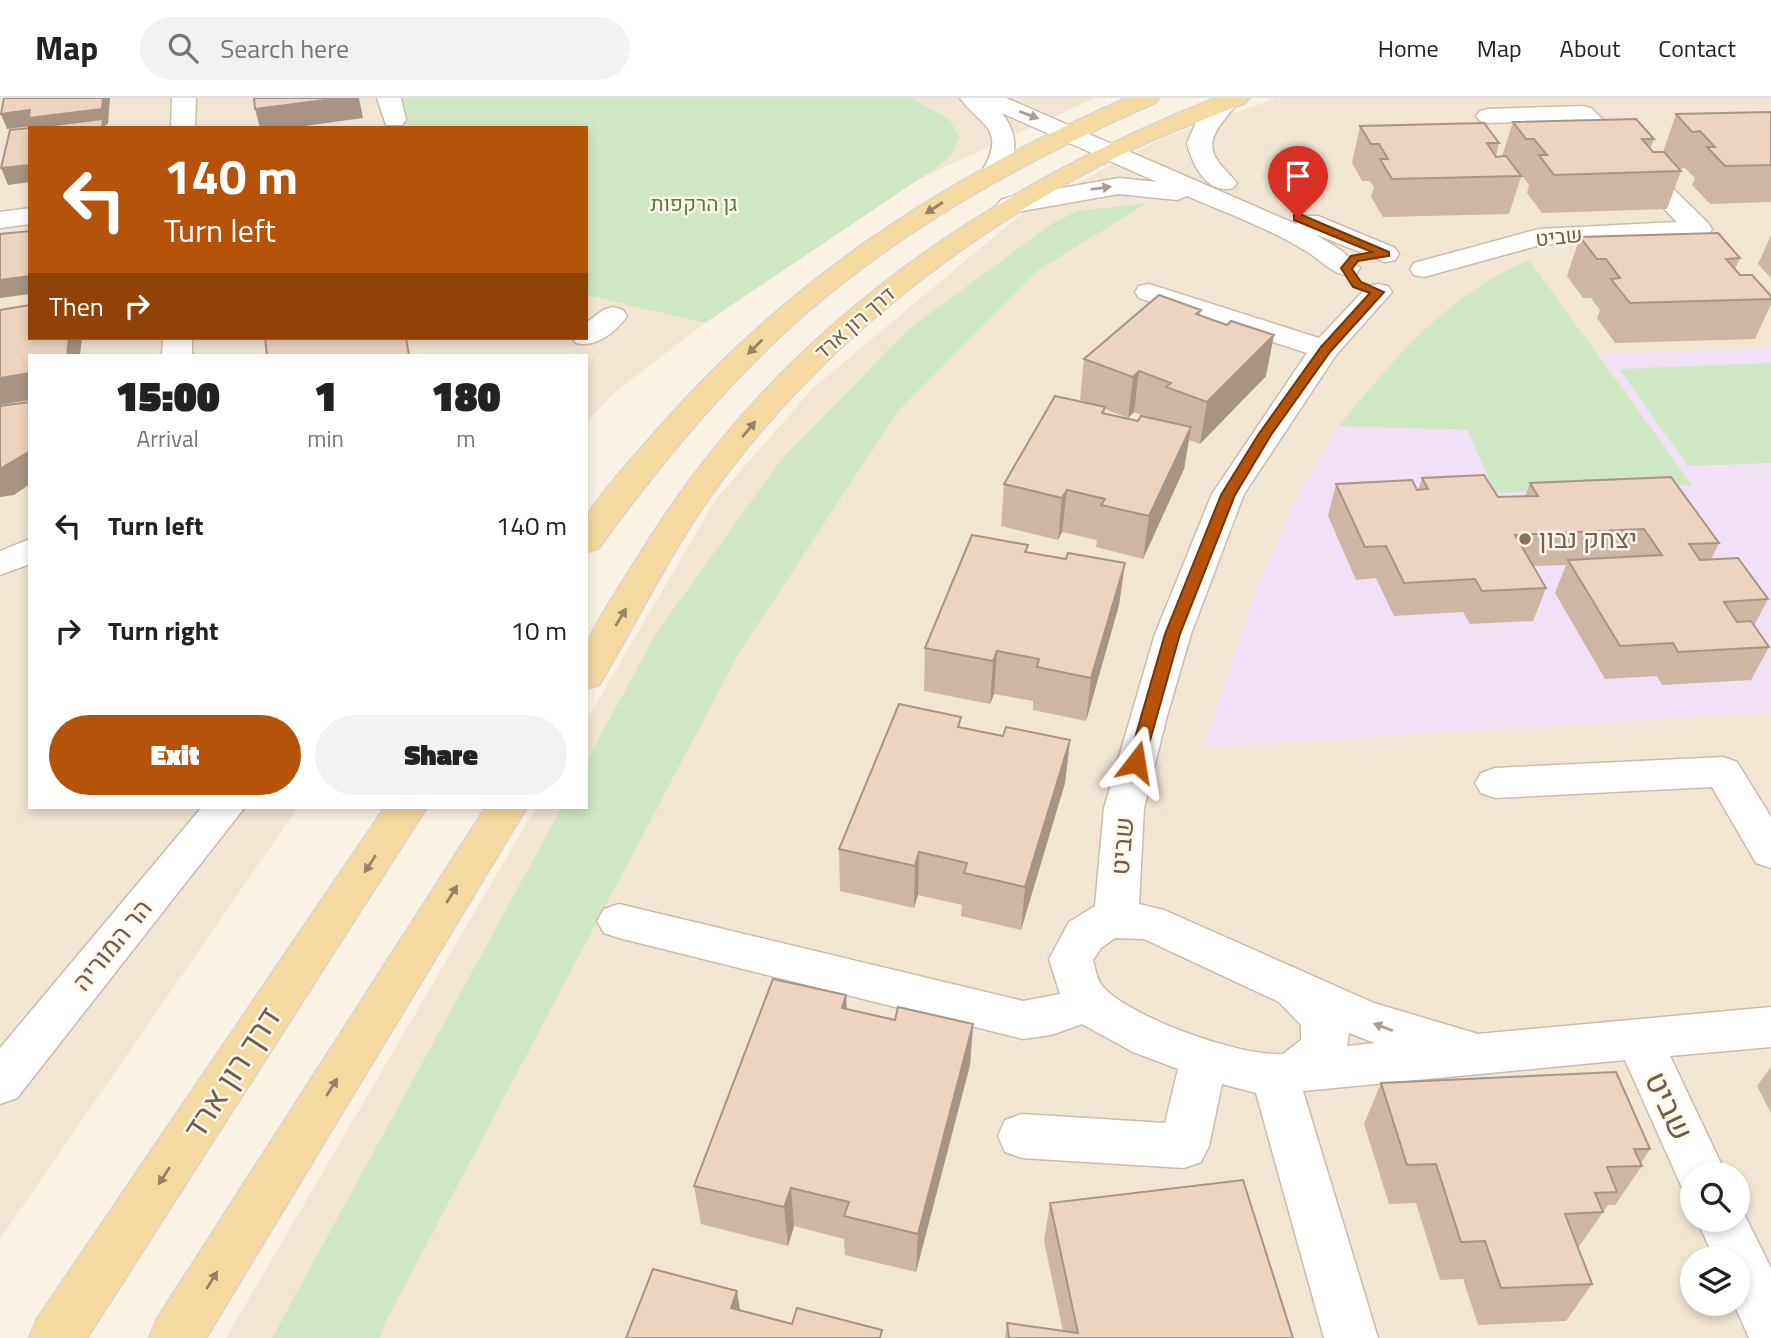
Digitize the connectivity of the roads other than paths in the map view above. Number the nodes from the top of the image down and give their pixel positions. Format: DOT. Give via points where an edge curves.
graph roads {
  1 [pos="184,98"];
  2 [pos="972,98"];
  3 [pos="985,98"];
  4 [pos="1041,98"];
  5 [pos="1147,98"];
  6 [pos="1231,100"];
  7 [pos="1488,116"];
  8 [pos="1098,120"];
  9 [pos="183,126"];
  10 [pos="1072,133"];
  11 [pos="1137,138"];
  12 [pos="1111,150"];
  13 [pos="993,173"];
  14 [pos="1222,192"];
  15 [pos="1010,205"];
  16 [pos="28,216"];
  17 [pos="0,220"];
  18 [pos="1385,254"];
  19 [pos="1346,268"];
  20 [pos="1405,286"];
  21 [pos="1149,292"];
  22 [pos="582,340"];
  23 [pos="1325,349"];
  24 [pos="567,354"];
  25 [pos="588,538"];
  26 [pos="28,551"];
  27 [pos="28,560"];
  28 [pos="0,567"];
  29 [pos="588,673"];
  30 [pos="1495,783"];
  31 [pos="223,809"];
  32 [pos="406,809"];
  33 [pos="505,809"];
  34 [pos="1771,852"];
  35 [pos="1116,920"];
  36 [pos="619,921"];
  37 [pos="1292,986"];
  38 [pos="1089,1003"];
  39 [pos="1771,1027"];
  40 [pos="1638,1038"];
  41 [pos="1472,1052"];
  42 [pos="1205,1057"];
  43 [pos="1286,1073"];
  44 [pos="0,1083"];
  45 [pos="1022,1136"];
  46 [pos="1695,1162"];
  47 [pos="1728,1232"];
  48 [pos="1771,1326"];
  49 [pos="56,1338"];
  50 [pos="176,1338"];
  51 [pos="1351,1338"];
  1 -- 9 [label="street"];
  2 -- 13 [label="street" via="992,113 1003,131 1002,162"];
  3 -- 10 [label="street, one-way"];
  4 -- 8 [label="street"];
  5 -- 8 [label="main road, דרך רון ארד"];
  6 -- 11 [label="main road, דרך רון ארד"];
  6 -- 14 [label="street" via="1210,118 1199,143"];
  7 -- 20 [label="street, שביט" via="1583,113 1699,229 1539,237"];
  8 -- 10 [label="main road, דרך רון ארד"];
  8 -- 11 [label="street"];
  10 -- 12 [label="street"];
  10 -- 13 [label="main road, דרך רון ארד"];
  11 -- 12 [label="main road, דרך רון ארד"];
  11 -- 14 [label="street"];
  12 -- 14 [label="street"];
  12 -- 15 [label="main road, דרך רון ארד"];
  13 -- 25 [label="main road, דרך רון ארד, one-way" via="863,254 781,322 691,411 629,482"];
  15 -- 14 [label="street, one-way" via="1119,186"];
  14 -- 18 [label="street"];
  14 -- 19 [label="street" via="1327,251"];
  29 -- 15 [label="main road, דרך רון ארד, one-way" via="698,490 805,366 862,313"];
  16 -- 17 [label="street"];
  18 -- 19 [label="street" via="1355,258"];
  18 -- 20 [label="street" via="1407,259"];
  19 -- 20 [label="street" via="1357,284"];
  20 -- 23 [label="street, שביט"];
  21 -- 23 [label="street"];
  22 -- 24 [label="street"];
  23 -- 35 [label="street, שביט" via="1228,495 1172,634 1124,808"];
  26 -- 28 [label="street"];
  27 -- 28 [label="street"];
  30 -- 34 [label="street" via="1723,772"];
  31 -- 44 [label="street, הר המוריה"];
  32 -- 49 [label="main road, דרך רון ארד, one-way"];
  50 -- 33 [label="main road, one-way"];
  35 -- 37 [label="street, שביט" via="1149,922"];
  35 -- 38 [label="street, שביט" via="1107,920 1085,935 1071,959 1075,980"];
  36 -- 38 [label="street" via="1023,1020"];
  41 -- 37 [label="street, שביט, one-way" via="1409,1037"];
  37 -- 43 [label="street, שביט" via="1309,999 1327,1038 1321,1055"];
  38 -- 42 [label="street, שביט" via="1120,1026"];
  39 -- 40 [label="street, שביט"];
  40 -- 41 [label="street, שביט"];
  40 -- 46 [label="street, שביט"];
  41 -- 43 [label="street, שביט"];
  42 -- 43 [label="street, שביט" via="1242,1070"];
  42 -- 45 [label="street" via="1184,1146"];
  43 -- 51 [label="street"];
  47 -- 48 [label="street"];
}
